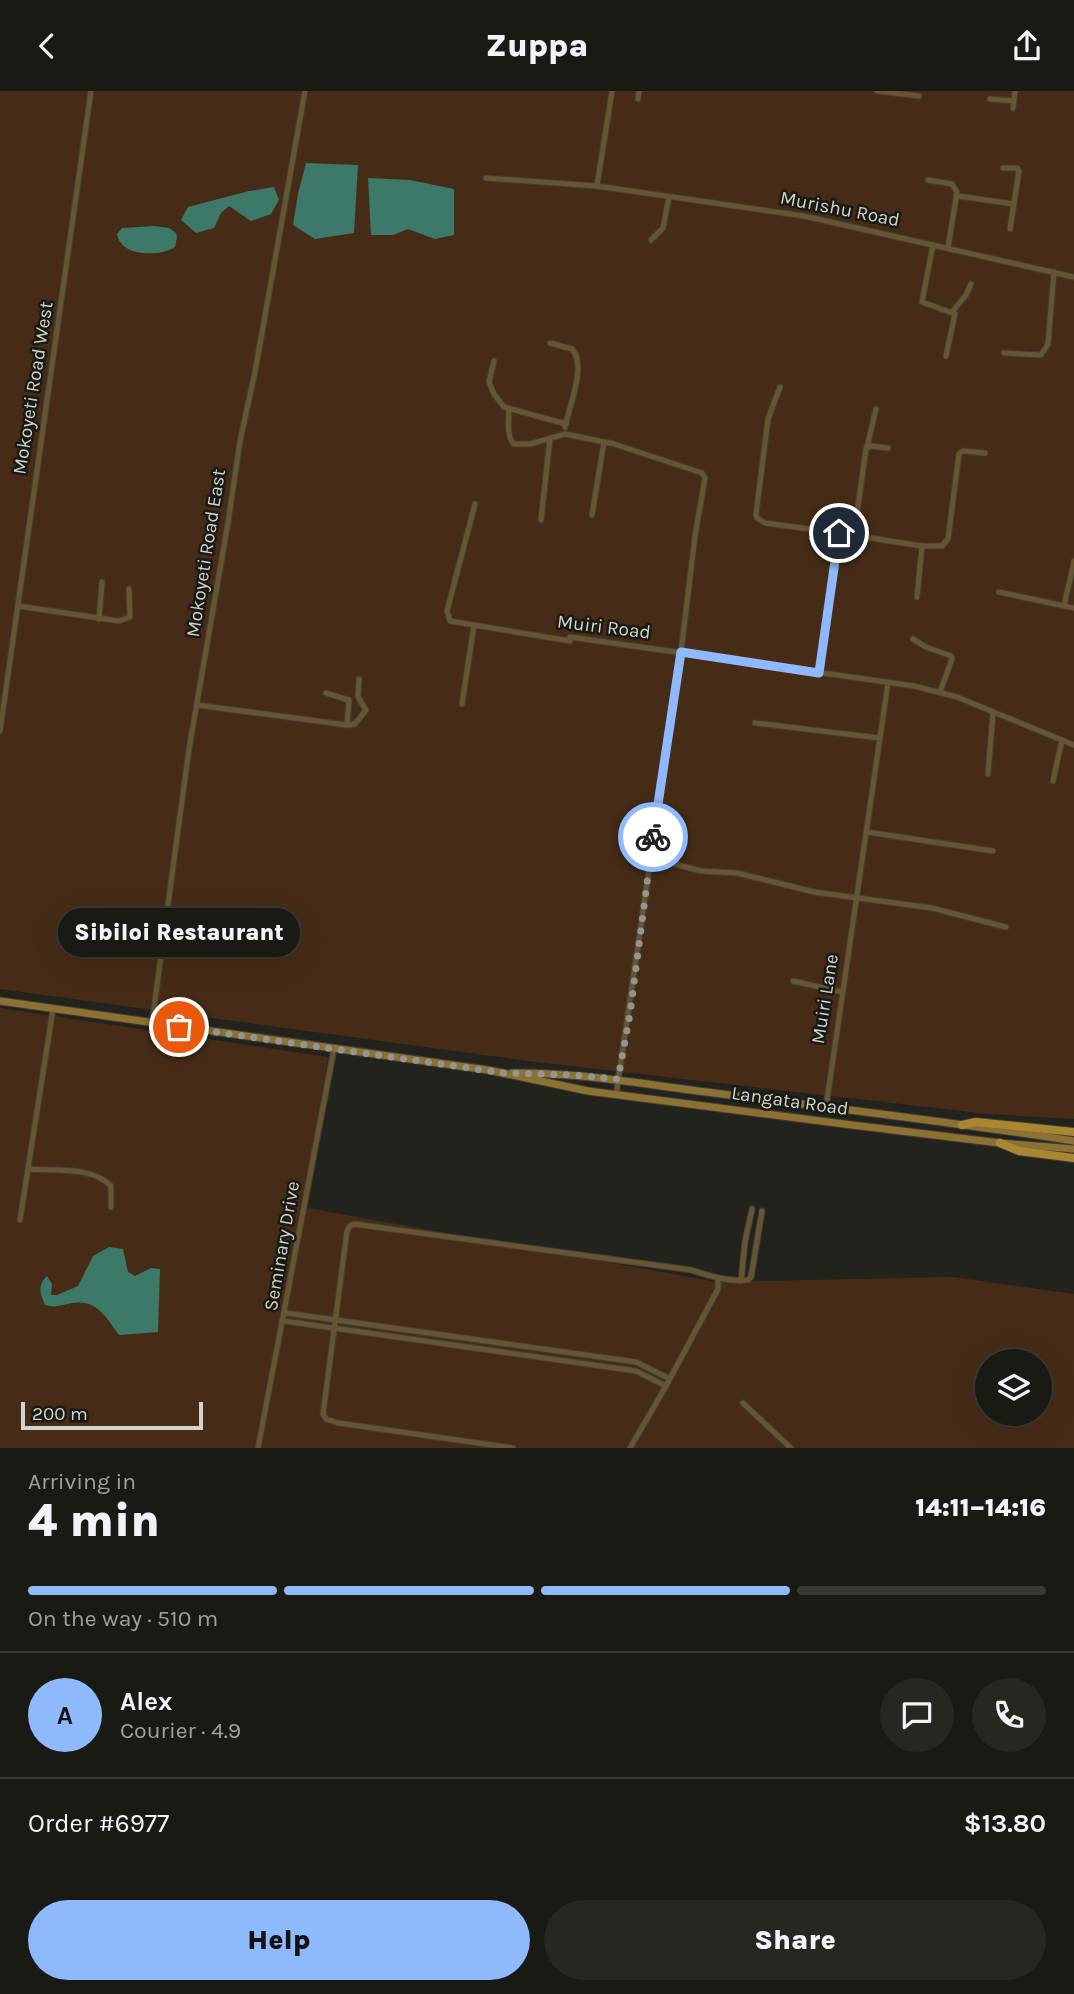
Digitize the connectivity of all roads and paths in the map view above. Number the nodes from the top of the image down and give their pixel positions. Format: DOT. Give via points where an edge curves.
graph roads {
  1 [pos="91,91"];
  2 [pos="305,91"];
  3 [pos="612,91"];
  4 [pos="639,91"];
  5 [pos="877,91"];
  6 [pos="1015,91"];
  7 [pos="919,96"];
  8 [pos="638,99"];
  9 [pos="990,99"];
  10 [pos="1014,101"];
  11 [pos="1013,109"];
  12 [pos="1003,168"];
  13 [pos="486,178"];
  14 [pos="928,180"];
  15 [pos="597,186"];
  16 [pos="958,196"];
  17 [pos="669,197"];
  18 [pos="1014,204"];
  19 [pos="1010,229"];
  20 [pos="651,240"];
  21 [pos="933,245"];
  22 [pos="948,249"];
  23 [pos="1054,272"];
  24 [pos="1074,277"];
  25 [pos="971,284"];
  26 [pos="952,312"];
  27 [pos="550,343"];
  28 [pos="1004,353"];
  29 [pos="946,356"];
  30 [pos="494,361"];
  31 [pos="780,387"];
  32 [pos="509,409"];
  33 [pos="876,409"];
  34 [pos="566,425"];
  35 [pos="565,434"];
  36 [pos="550,438"];
  37 [pos="604,442"];
  38 [pos="867,447"];
  39 [pos="888,447"];
  40 [pos="985,453"];
  41 [pos="475,504"];
  42 [pos="592,515"];
  43 [pos="541,520"];
  44 [pos="839,533"];
  45 [pos="854,535"];
  46 [pos="922,545"];
  47 [pos="1074,561"];
  48 [pos="102,582"];
  49 [pos="129,589"];
  50 [pos="999,592"];
  51 [pos="917,597"];
  52 [pos="19,606"];
  53 [pos="1064,606"];
  54 [pos="1074,608"];
  55 [pos="99,619"];
  56 [pos="474,625"];
  57 [pos="913,639"];
  58 [pos="681,652"];
  59 [pos="819,673"];
  60 [pos="359,679"];
  61 [pos="888,683"];
  62 [pos="940,692"];
  63 [pos="326,693"];
  64 [pos="462,704"];
  65 [pos="197,705"];
  66 [pos="993,713"];
  67 [pos="755,723"];
  68 [pos="346,725"];
  69 [pos="0,731"];
  70 [pos="879,738"];
  71 [pos="1062,740"];
  72 [pos="1074,745"];
  73 [pos="988,774"];
  74 [pos="1053,781"];
  75 [pos="867,832"];
  76 [pos="993,851"];
  77 [pos="671,863"];
  78 [pos="857,897"];
  79 [pos="1006,927"];
  80 [pos="793,981"];
  81 [pos="842,992"];
  82 [pos="0,1001"];
  83 [pos="53,1009"];
  84 [pos="152,1023"];
  85 [pos="334,1049"];
  86 [pos="504,1073"];
  87 [pos="618,1079"];
  88 [pos="616,1094"];
  89 [pos="826,1107"];
  90 [pos="962,1125"];
  91 [pos="1074,1130"];
  92 [pos="1074,1141"];
  93 [pos="1000,1143"];
  94 [pos="1074,1149"];
  95 [pos="1074,1158"];
  96 [pos="28,1169"];
  97 [pos="111,1207"];
  98 [pos="752,1209"];
  99 [pos="762,1211"];
  100 [pos="20,1220"];
  101 [pos="718,1279"];
  102 [pos="741,1281"];
  103 [pos="286,1313"];
  104 [pos="336,1320"];
  105 [pos="284,1321"];
  106 [pos="335,1328"];
  107 [pos="668,1382"];
  108 [pos="743,1403"];
  109 [pos="258,1448"];
  110 [pos="513,1448"];
  111 [pos="630,1448"];
  112 [pos="792,1448"];
  1 -- 52 [label="street, Mokoyeti Road West"];
  2 -- 65 [label="street, Mokoyeti Road East"];
  3 -- 15 [label="street"];
  4 -- 8 [label="street"];
  5 -- 7 [label="street"];
  6 -- 10 [label="street"];
  9 -- 10 [label="street"];
  10 -- 11 [label="street"];
  12 -- 18 [label="street" via="1018,170"];
  13 -- 15 [label="street, Murishu Road"];
  14 -- 16 [label="street" via="952,184"];
  15 -- 17 [label="street, Murishu Road"];
  16 -- 18 [label="street"];
  16 -- 22 [label="street"];
  17 -- 20 [label="street" via="663,228"];
  17 -- 21 [label="street, Murishu Road" via="804,216"];
  18 -- 19 [label="street"];
  21 -- 22 [label="street, Murishu Road"];
  21 -- 26 [label="street" via="922,302"];
  22 -- 23 [label="street, Murishu Road"];
  23 -- 24 [label="street, Murishu Road"];
  23 -- 28 [label="street" via="1044,353"];
  25 -- 26 [label="street"];
  26 -- 29 [label="street" via="955,317"];
  27 -- 34 [label="street" via="572,349 578,358"];
  30 -- 32 [label="street" via="490,386 500,404"];
  31 -- 44 [label="street" via="768,419 756,516 773,524"];
  32 -- 34 [label="street"];
  32 -- 36 [label="street" via="512,443"];
  33 -- 38 [label="street"];
  34 -- 35 [label="street"];
  35 -- 36 [label="street"];
  35 -- 37 [label="street"];
  36 -- 43 [label="street"];
  37 -- 42 [label="street"];
  37 -- 58 [label="street" via="704,475"];
  38 -- 39 [label="street"];
  38 -- 45 [label="street"];
  40 -- 46 [label="street" via="959,454 948,539 942,546"];
  41 -- 56 [label="street, Muiri Road" via="447,611 450,621"];
  44 -- 45 [label="street"];
  44 -- 59 [label="street"];
  45 -- 46 [label="street"];
  46 -- 51 [label="street"];
  47 -- 53 [label="street"];
  48 -- 55 [label="street"];
  49 -- 55 [label="street" via="129,619"];
  50 -- 53 [label="street"];
  52 -- 55 [label="street"];
  52 -- 69 [label="street, Mokoyeti Road West"];
  53 -- 54 [label="street"];
  56 -- 58 [label="street, Muiri Road"];
  56 -- 64 [label="street"];
  57 -- 62 [label="street" via="951,656"];
  58 -- 59 [label="street, Muiri Road"];
  58 -- 87 [label="street"];
  59 -- 61 [label="street, Muiri Road"];
  60 -- 68 [label="street" via="358,697 366,713 356,724"];
  61 -- 62 [label="street, Muiri Road"];
  61 -- 70 [label="street, Muiri Lane"];
  62 -- 66 [label="street, Muiri Road"];
  63 -- 68 [label="street" via="349,700"];
  65 -- 68 [label="street"];
  65 -- 84 [label="street, Mokoyeti Road East"];
  66 -- 71 [label="street, Muiri Road"];
  66 -- 73 [label="street"];
  67 -- 70 [label="street"];
  70 -- 75 [label="street, Muiri Lane"];
  71 -- 72 [label="street, Muiri Road"];
  71 -- 74 [label="street"];
  75 -- 76 [label="street"];
  75 -- 78 [label="street, Muiri Lane"];
  77 -- 78 [label="street" via="737,873 814,893"];
  78 -- 79 [label="street" via="932,908"];
  78 -- 81 [label="street, Muiri Lane"];
  80 -- 81 [label="street"];
  81 -- 89 [label="street, Muiri Lane"];
  82 -- 83 [label="main road, Langata Road"];
  83 -- 84 [label="main road, Langata Road"];
  83 -- 96 [label="street"];
  84 -- 85 [label="main road, Langata Road"];
  85 -- 86 [label="main road, Langata Road"];
  85 -- 103 [label="street, Seminary Drive"];
  86 -- 87 [label="main road, Langata Road"];
  86 -- 88 [label="main road, Langata Road"];
  87 -- 88 [label="street"];
  87 -- 89 [label="main road, Langata Road"];
  88 -- 93 [label="main road, Langata Road"];
  89 -- 90 [label="main road, Langata Road"];
  90 -- 91 [label="main road" via="976,1122"];
  90 -- 92 [label="main road, Langata Road"];
  93 -- 94 [label="main road, Langata Road"];
  93 -- 95 [label="main road" via="1019,1151"];
  96 -- 97 [label="street" via="88,1173 105,1180 111,1186"];
  96 -- 100 [label="street"];
  98 -- 102 [label="street"];
  99 -- 102 [label="street" via="751,1277"];
  101 -- 102 [label="street"];
  101 -- 104 [label="street" via="691,1271 354,1224 347,1231"];
  101 -- 107 [label="street" via="718,1289"];
  103 -- 104 [label="street"];
  103 -- 105 [label="street, Seminary Drive"];
  104 -- 106 [label="street"];
  104 -- 107 [label="street" via="636,1362"];
  105 -- 106 [label="street"];
  105 -- 109 [label="street, Seminary Drive"];
  106 -- 107 [label="street" via="636,1371"];
  106 -- 110 [label="street" via="323,1413 329,1421"];
  107 -- 111 [label="street"];
  108 -- 112 [label="street"];
}
